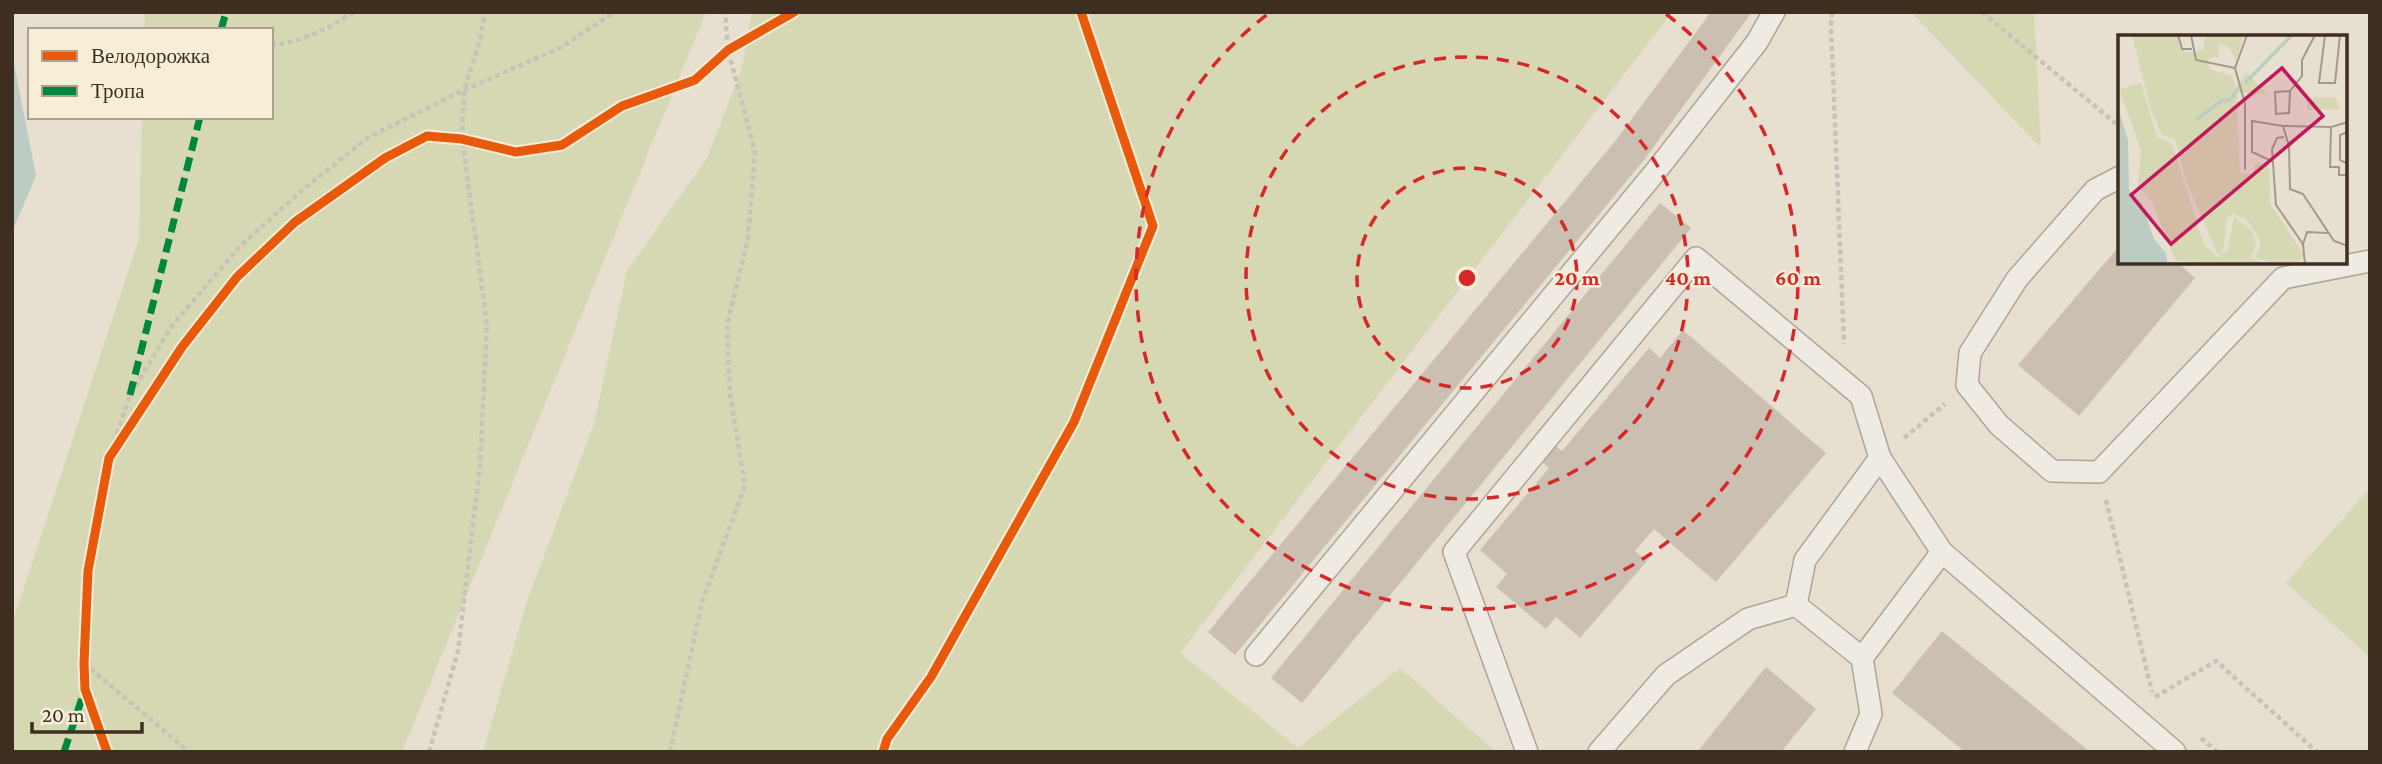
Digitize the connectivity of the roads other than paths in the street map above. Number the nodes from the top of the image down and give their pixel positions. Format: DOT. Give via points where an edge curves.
graph roads {
  1 [pos="1774,12"];
  2 [pos="2118,178"];
  3 [pos="2370,261"];
  4 [pos="2347,263"];
  5 [pos="2340,264"];
  6 [pos="2280,270"];
  7 [pos="1880,458"];
  8 [pos="1942,552"];
  9 [pos="1796,605"];
  10 [pos="1256,655"];
  11 [pos="1863,658"];
  12 [pos="1527,752"];
  13 [pos="1599,752"];
  14 [pos="1855,752"];
  15 [pos="2175,752"];
  1 -- 10 [label="lane" via="1758,42 1656,171"];
  2 -- 6 [label="lane" via="2095,190 2017,279 1970,353 1967,385 1999,425 2052,471 2099,472"];
  3 -- 4 [label="lane"];
  5 -- 6 [label="lane"];
  7 -- 8 [label="lane"];
  7 -- 9 [label="lane" via="1805,560"];
  7 -- 12 [label="lane" via="1861,396 1696,258 1454,552"];
  8 -- 11 [label="lane"];
  8 -- 15 [label="lane"];
  9 -- 11 [label="lane"];
  9 -- 13 [label="lane" via="1748,619 1666,675"];
  11 -- 14 [label="lane" via="1871,714"];
}
